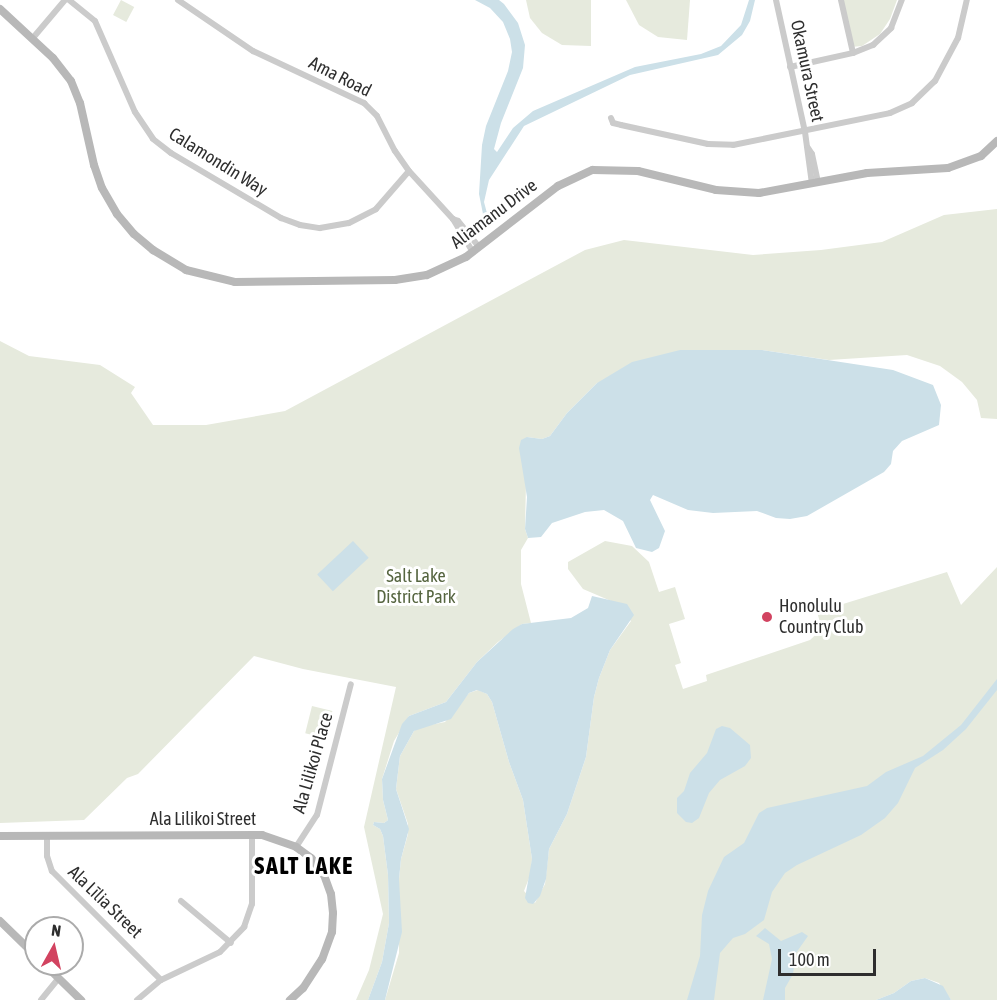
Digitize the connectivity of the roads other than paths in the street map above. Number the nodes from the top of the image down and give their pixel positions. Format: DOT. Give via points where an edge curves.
graph roads {
  1 [pos="67,0"];
  2 [pos="178,0"];
  3 [pos="776,0"];
  4 [pos="841,0"];
  5 [pos="902,0"];
  6 [pos="967,0"];
  7 [pos="0,9"];
  8 [pos="32,39"];
  9 [pos="853,53"];
  10 [pos="790,67"];
  11 [pos="611,118"];
  12 [pos="804,132"];
  13 [pos="997,141"];
  14 [pos="409,171"];
  15 [pos="815,183"];
  16 [pos="476,250"];
  17 [pos="351,684"];
  18 [pos="252,835"];
  19 [pos="0,836"];
  20 [pos="47,836"];
  21 [pos="296,847"];
  22 [pos="182,901"];
  23 [pos="0,921"];
  24 [pos="231,943"];
  25 [pos="24,944"];
  26 [pos="59,978"];
  27 [pos="161,980"];
  28 [pos="41,1000"];
  29 [pos="81,1000"];
  30 [pos="137,1000"];
  31 [pos="290,1000"];
  1 -- 8 [label="street"];
  1 -- 14 [label="street, Calamondin Way" via="95,21 135,112 153,139 281,218 310,227 350,223 382,203"];
  2 -- 14 [label="street, Ama Road" via="245,46 364,103 377,116"];
  3 -- 10 [label="street, Okamura Street"];
  4 -- 9 [label="street"];
  5 -- 9 [label="street" via="897,17 883,38"];
  6 -- 12 [label="street" via="949,58 935,81 918,98 883,115"];
  7 -- 8 [label="street, Aliamanu Drive"];
  8 -- 16 [label="street, Aliamanu Drive" via="71,81 98,177 117,214 153,250 186,270 247,283 395,280 437,272"];
  9 -- 10 [label="street"];
  10 -- 12 [label="street, Okamura Street"];
  11 -- 12 [label="street" via="621,125 724,145"];
  12 -- 15 [label="street, Okamura Street" via="812,154"];
  13 -- 15 [label="street, Aliamanu Drive" via="981,156 958,166 867,173"];
  14 -- 16 [label="street, Ama Road" via="458,221"];
  15 -- 16 [label="street, Aliamanu Drive" via="779,191 739,193 638,171 593,170 558,186"];
  17 -- 21 [label="street, Ala Lilikoi Place" via="317,815"];
  18 -- 20 [label="street, Ala Lilikoi Street"];
  18 -- 21 [label="street, Ala Lilikoi Street" via="272,837"];
  18 -- 24 [label="street" via="252,904 244,927"];
  19 -- 20 [label="street, Ala Lilikoi Street"];
  20 -- 27 [label="street, Ala Līlia Street" via="52,871"];
  21 -- 31 [label="street, Ala Lilikoi Street" via="324,875 333,914 332,932 322,959"];
  22 -- 24 [label="street"];
  23 -- 25 [label="street"];
  24 -- 27 [label="street" via="212,957"];
  26 -- 28 [label="street"];
  26 -- 29 [label="street"];
  27 -- 30 [label="street"];
}
